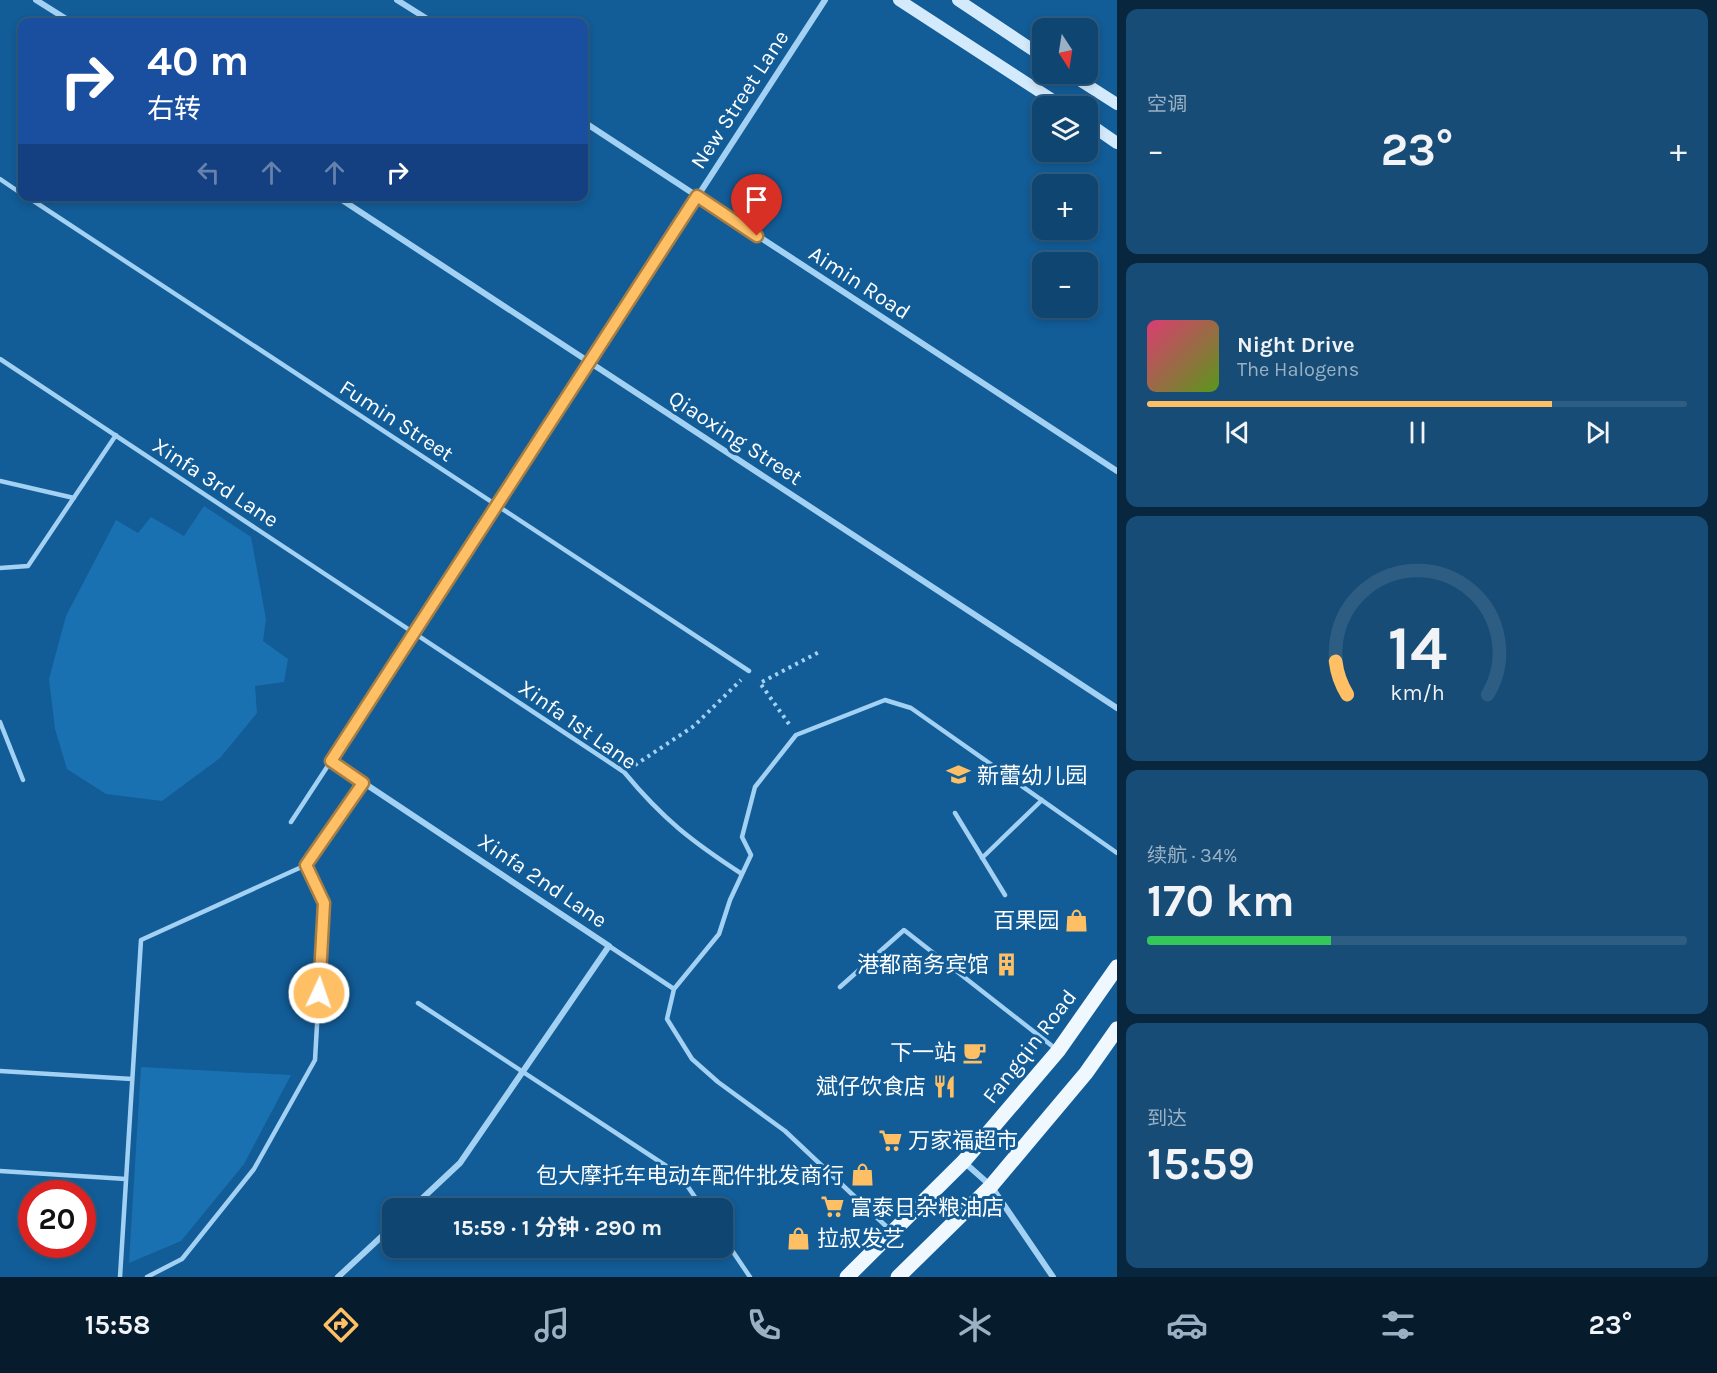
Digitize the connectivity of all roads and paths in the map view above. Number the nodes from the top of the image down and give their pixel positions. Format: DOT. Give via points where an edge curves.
graph roads {
  1 [pos="36,0"];
  2 [pos="397,0"];
  3 [pos="825,0"];
  4 [pos="899,0"];
  5 [pos="958,0"];
  6 [pos="65,18"];
  7 [pos="426,18"];
  8 [pos="1032,49"];
  9 [pos="1085,84"];
  10 [pos="1047,96"];
  11 [pos="1117,105"];
  12 [pos="588,125"];
  13 [pos="1098,130"];
  14 [pos="1117,143"];
  15 [pos="0,179"];
  16 [pos="18,191"];
  17 [pos="697,196"];
  18 [pos="34,201"];
  19 [pos="344,201"];
  20 [pos="0,359"];
  21 [pos="588,362"];
  22 [pos="116,435"];
  23 [pos="1117,471"];
  24 [pos="0,481"];
  25 [pos="74,498"];
  26 [pos="496,504"];
  27 [pos="0,568"];
  28 [pos="414,632"];
  29 [pos="821,651"];
  30 [pos="749,671"];
  31 [pos="760,684"];
  32 [pos="1117,708"];
  33 [pos="0,722"];
  34 [pos="796,735"];
  35 [pos="331,761"];
  36 [pos="624,772"];
  37 [pos="23,780"];
  38 [pos="363,783"];
  39 [pos="1042,800"];
  40 [pos="955,813"];
  41 [pos="291,822"];
  42 [pos="1117,853"];
  43 [pos="982,858"];
  44 [pos="306,865"];
  45 [pos="742,874"];
  46 [pos="1005,895"];
  47 [pos="609,946"];
  48 [pos="1117,968"];
  49 [pos="840,987"];
  50 [pos="674,989"];
  51 [pos="418,1003"];
  52 [pos="1117,1029"];
  53 [pos="1058,1051"];
  54 [pos="0,1071"];
  55 [pos="524,1073"];
  56 [pos="132,1079"];
  57 [pos="964,1161"];
  58 [pos="0,1171"];
  59 [pos="126,1179"];
  60 [pos="991,1186"];
  61 [pos="423,1198"];
  62 [pos="696,1198"];
  63 [pos="892,1232"];
  64 [pos="382,1236"];
  65 [pos="733,1252"];
  66 [pos="120,1277"];
  67 [pos="147,1277"];
  68 [pos="338,1277"];
  69 [pos="750,1277"];
  70 [pos="847,1277"];
  71 [pos="898,1277"];
  72 [pos="1053,1277"];
  1 -- 6 [label="street"];
  2 -- 7 [label="street"];
  3 -- 17 [label="street, New Street Lane"];
  4 -- 10 [label="main road"];
  5 -- 8 [label="main road"];
  9 -- 11 [label="main road"];
  12 -- 17 [label="street, Aimin Road"];
  13 -- 14 [label="main road"];
  15 -- 16 [label="lane"];
  17 -- 21 [label="street, New Street Lane"];
  17 -- 23 [label="street, Aimin Road"];
  18 -- 26 [label="lane, Fumin Street"];
  19 -- 21 [label="street, Qiaoxing Street"];
  20 -- 22 [label="lane, Xinfa 3rd Lane"];
  21 -- 26 [label="street, New Street Lane"];
  21 -- 32 [label="street, Qiaoxing Street"];
  22 -- 25 [label="lane"];
  22 -- 28 [label="lane, Xinfa 3rd Lane"];
  24 -- 25 [label="lane"];
  25 -- 27 [label="lane" via="28,566"];
  26 -- 28 [label="street, New Street Lane"];
  26 -- 30 [label="lane, Fumin Street"];
  28 -- 35 [label="street, New Street Lane"];
  28 -- 36 [label="lane, Xinfa 1st Lane"];
  29 -- 31 [label="path"];
  30 -- 31 [label="path"];
  30 -- 36 [label="path" via="694,726"];
  31 -- 34 [label="path"];
  33 -- 37 [label="lane"];
  34 -- 39 [label="lane" via="885,700 911,708"];
  34 -- 45 [label="lane" via="755,787 742,837 751,855"];
  35 -- 38 [label="street, Xinfa 2nd Lane"];
  35 -- 41 [label="lane"];
  36 -- 45 [label="lane, Xinfa 1st Lane" via="654,809 692,842"];
  38 -- 44 [label="lane"];
  38 -- 47 [label="street, Xinfa 2nd Lane"];
  39 -- 42 [label="lane"];
  39 -- 43 [label="lane"];
  40 -- 43 [label="lane"];
  43 -- 46 [label="lane"];
  44 -- 56 [label="lane" via="141,940"];
  44 -- 67 [label="lane" via="324,903 315,1060 254,1169 182,1259"];
  45 -- 50 [label="lane" via="719,934"];
  47 -- 50 [label="lane"];
  47 -- 55 [label="street, Xinfa 2nd Lane"];
  48 -- 53 [label="main road, Fangqin Road"];
  49 -- 53 [label="lane" via="904,930"];
  50 -- 63 [label="lane" via="667,1019 692,1059 786,1131"];
  51 -- 55 [label="lane"];
  52 -- 60 [label="main road" via="1086,1073"];
  53 -- 57 [label="main road, Fangqin Road"];
  54 -- 56 [label="lane"];
  55 -- 61 [label="street, Xinfa 2nd Lane" via="460,1163"];
  55 -- 62 [label="lane" via="680,1174"];
  56 -- 59 [label="lane"];
  57 -- 60 [label="street"];
  57 -- 63 [label="main road, Fangqin Road"];
  58 -- 59 [label="lane"];
  59 -- 66 [label="lane"];
  60 -- 71 [label="main road"];
  60 -- 72 [label="street"];
  63 -- 70 [label="main road, Fangqin Road"];
  64 -- 68 [label="street"];
  65 -- 69 [label="lane"];
}
